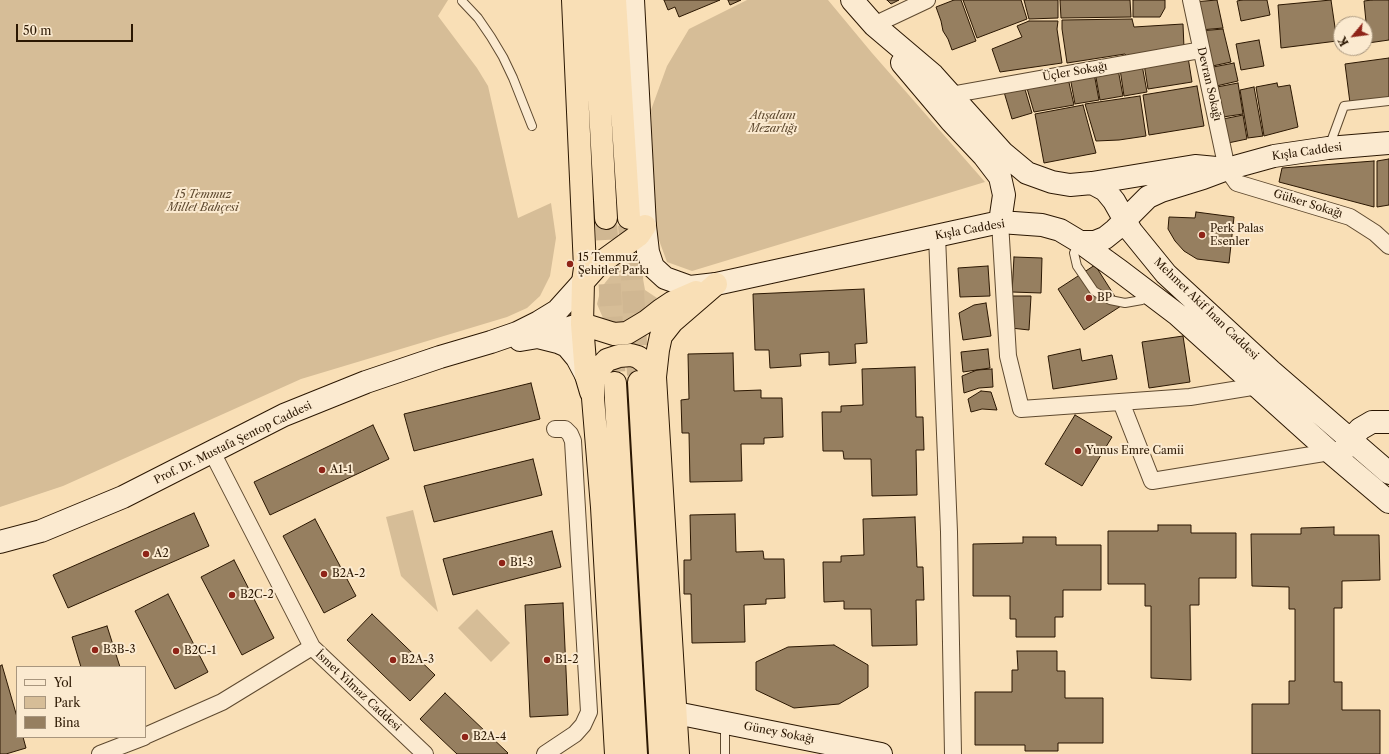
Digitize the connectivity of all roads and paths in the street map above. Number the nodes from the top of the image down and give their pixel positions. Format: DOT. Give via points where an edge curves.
graph roads {
  1 [pos="573,0"];
  2 [pos="594,0"];
  3 [pos="615,0"];
  4 [pos="633,0"];
  5 [pos="852,0"];
  6 [pos="927,0"];
  7 [pos="1191,0"];
  8 [pos="462,1"];
  9 [pos="874,25"];
  10 [pos="1201,50"];
  11 [pos="950,95"];
  12 [pos="1389,101"];
  13 [pos="532,126"];
  14 [pos="1389,143"];
  15 [pos="1328,148"];
  16 [pos="1226,169"];
  17 [pos="1092,183"];
  18 [pos="606,218"];
  19 [pos="1124,220"];
  20 [pos="637,222"];
  21 [pos="1000,222"];
  22 [pos="937,236"];
  23 [pos="1080,242"];
  24 [pos="1389,246"];
  25 [pos="583,282"];
  26 [pos="716,284"];
  27 [pos="1152,295"];
  28 [pos="582,324"];
  29 [pos="538,336"];
  30 [pos="491,342"];
  31 [pos="586,375"];
  32 [pos="647,379"];
  33 [pos="615,383"];
  34 [pos="1258,386"];
  35 [pos="593,398"];
  36 [pos="1121,402"];
  37 [pos="1389,422"];
  38 [pos="555,429"];
  39 [pos="1350,440"];
  40 [pos="212,452"];
  41 [pos="1335,456"];
  42 [pos="1389,474"];
  43 [pos="1389,502"];
  44 [pos="0,542"];
  45 [pos="312,647"];
  46 [pos="676,713"];
  47 [pos="725,722"];
  48 [pos="146,736"];
  49 [pos="141,738"];
  50 [pos="836,750"];
  51 [pos="100,754"];
  52 [pos="425,754"];
  53 [pos="545,754"];
  54 [pos="616,754"];
  55 [pos="636,754"];
  56 [pos="660,754"];
  57 [pos="678,754"];
  58 [pos="725,754"];
  59 [pos="881,754"];
  60 [pos="953,754"];
  1 -- 25 [label="highway" via="585,268"];
  2 -- 18 [label="highway"];
  3 -- 20 [label="highway"];
  4 -- 20 [label="main road, Kışla Caddesi"];
  5 -- 9 [label="main road"];
  6 -- 9 [label="street"];
  7 -- 10 [label="street, Devran Sokağı"];
  8 -- 13 [label="lane" via="482,24 503,56"];
  9 -- 11 [label="main road" via="932,75"];
  9 -- 21 [label="main road" via="899,59 1000,177 1004,195"];
  10 -- 11 [label="street, Üçler Sokağı"];
  10 -- 16 [label="street, Devran Sokağı"];
  11 -- 17 [label="main road" via="1003,153 1027,173 1070,185"];
  12 -- 15 [label="lane" via="1344,106"];
  14 -- 15 [label="main road, Kışla Caddesi"];
  15 -- 16 [label="main road, Kışla Caddesi" via="1274,156"];
  16 -- 17 [label="main road, Kışla Caddesi" via="1195,166"];
  16 -- 19 [label="main road, Kışla Caddesi" via="1148,197"];
  16 -- 24 [label="street, Gülser Sokağı" via="1237,183 1350,217 1375,233"];
  17 -- 19 [label="main road, Mehmet Akif İnan Caddesi" via="1105,190"];
  19 -- 23 [label="main road, Kışla Caddesi" via="1105,238 1095,242"];
  19 -- 39 [label="main road, Mehmet Akif İnan Caddesi" via="1166,274"];
  20 -- 25 [label="highway" via="638,235 600,264"];
  20 -- 26 [label="main road, Kışla Caddesi" via="653,267 665,278 690,287"];
  21 -- 22 [label="main road, Kışla Caddesi"];
  21 -- 23 [label="main road, Kışla Caddesi" via="1042,224 1060,230"];
  21 -- 36 [label="street" via="1008,356 1021,409"];
  22 -- 26 [label="main road, Kışla Caddesi"];
  22 -- 60 [label="street" via="949,532"];
  23 -- 27 [label="main road, Mehmet Akif İnan Caddesi"];
  23 -- 27 [label="lane" via="1074,253 1077,266 1094,291 1110,300 1125,303"];
  25 -- 28 [label="highway"];
  25 -- 30 [label="main road" via="556,311 539,322"];
  26 -- 28 [label="highway" via="673,302 627,333 614,334"];
  26 -- 32 [label="highway" via="672,322 661,336"];
  27 -- 34 [label="main road, Mehmet Akif İnan Caddesi"];
  28 -- 29 [label="main road"];
  28 -- 31 [label="highway"];
  29 -- 30 [label="main road"];
  29 -- 31 [label="main road" via="567,346 578,358"];
  30 -- 40 [label="main road, Prof. Dr. Mustafa Şentop Caddesi" via="366,382 284,415"];
  31 -- 35 [label="highway"];
  32 -- 35 [label="highway" via="645,362 638,357 619,356 607,360 593,381"];
  32 -- 46 [label="highway"];
  32 -- 56 [label="highway"];
  33 -- 55 [label="highway"];
  34 -- 36 [label="street" via="1190,397"];
  34 -- 41 [label="main road, Mehmet Akif İnan Caddesi"];
  35 -- 54 [label="highway"];
  36 -- 41 [label="street" via="1152,481"];
  37 -- 39 [label="main road" via="1372,422 1360,429"];
  38 -- 53 [label="street" via="565,429 573,441 589,712 575,734"];
  39 -- 41 [label="main road"];
  39 -- 42 [label="main road, Mehmet Akif İnan Caddesi"];
  40 -- 44 [label="main road, Prof. Dr. Mustafa Şentop Caddesi" via="123,497 41,531"];
  40 -- 45 [label="street, İsmet Yılmaz Caddesi"];
  41 -- 43 [label="main road, Mehmet Akif İnan Caddesi"];
  45 -- 48 [label="street" via="222,702"];
  45 -- 52 [label="street, İsmet Yılmaz Caddesi"];
  46 -- 47 [label="main road, Güney Sokağı"];
  46 -- 57 [label="highway"];
  47 -- 50 [label="main road, Güney Sokağı"];
  47 -- 58 [label="lane"];
  49 -- 51 [label="street"];
  50 -- 59 [label="main road, Güney Sokağı"];
}
